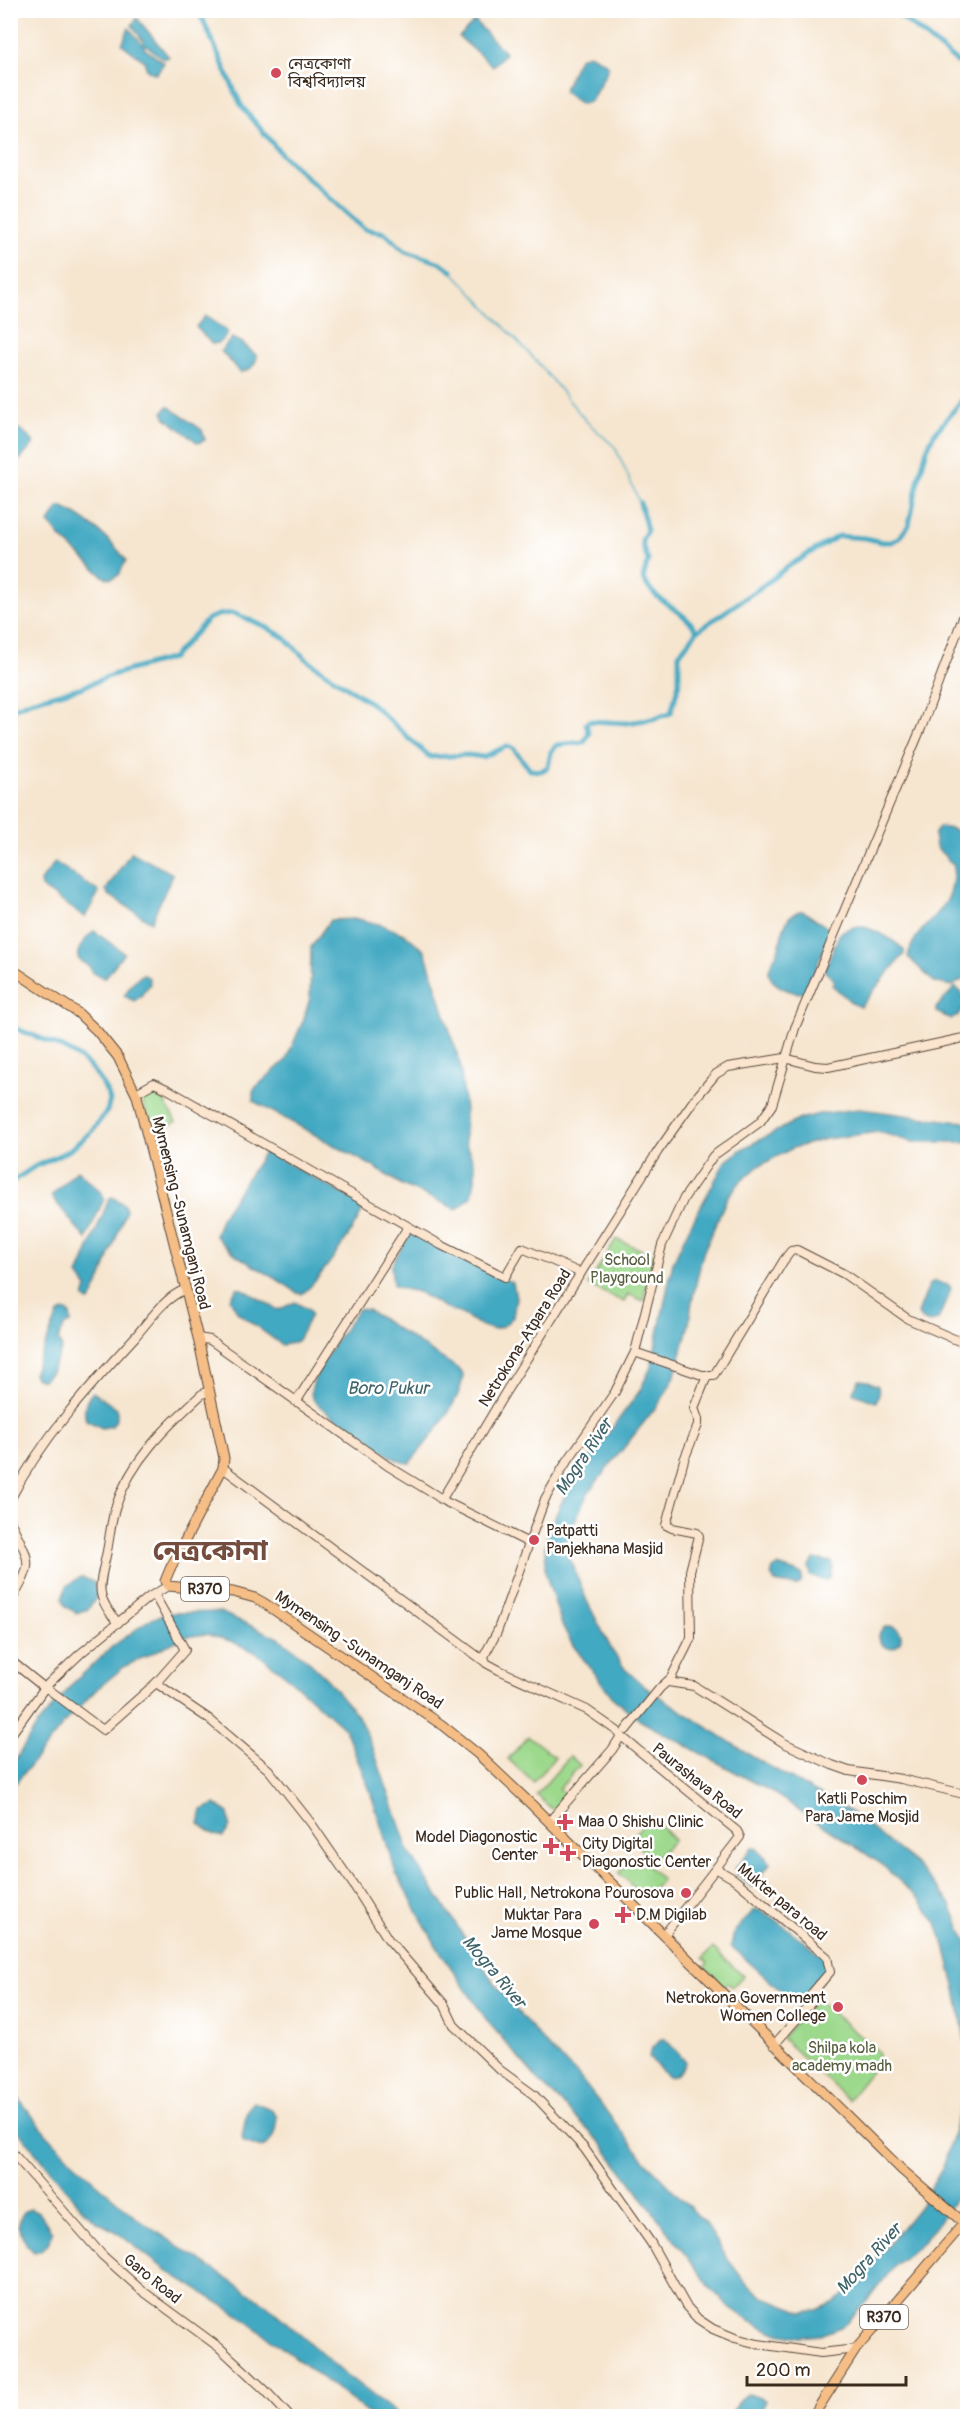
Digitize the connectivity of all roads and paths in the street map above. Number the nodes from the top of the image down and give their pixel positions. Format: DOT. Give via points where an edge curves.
graph roads {
  1 [pos="968,604"];
  2 [pos="10,968"];
  3 [pos="968,1037"];
  4 [pos="785,1058"];
  5 [pos="136,1093"];
  6 [pos="408,1227"];
  7 [pos="581,1273"];
  8 [pos="184,1290"];
  9 [pos="198,1338"];
  10 [pos="968,1345"];
  11 [pos="640,1354"];
  12 [pos="707,1376"];
  13 [pos="209,1391"];
  14 [pos="296,1402"];
  15 [pos="224,1468"];
  16 [pos="440,1499"];
  17 [pos="10,1500"];
  18 [pos="10,1520"];
  19 [pos="529,1544"];
  20 [pos="168,1586"];
  21 [pos="154,1594"];
  22 [pos="10,1603"];
  23 [pos="118,1623"];
  24 [pos="10,1660"];
  25 [pos="484,1661"];
  26 [pos="668,1682"];
  27 [pos="156,1683"];
  28 [pos="46,1688"];
  29 [pos="623,1733"];
  30 [pos="10,1736"];
  31 [pos="968,1795"];
  32 [pos="549,1822"];
  33 [pos="717,1869"];
  34 [pos="664,1935"];
  35 [pos="774,2045"];
  36 [pos="10,2150"];
  37 [pos="966,2224"];
  38 [pos="856,2349"];
  39 [pos="289,2416"];
  40 [pos="813,2416"];
  1 -- 4 [label="street"];
  2 -- 5 [label="main road, Mymensing -Sunamganj Road" via="98,1031"];
  3 -- 4 [label="street, Netrokona-Atpara Road" via="828,1067"];
  4 -- 7 [label="street, Netrokona-Atpara Road" via="728,1067 716,1074 662,1146"];
  4 -- 19 [label="street" via="770,1110 760,1122 713,1156 691,1185 662,1245 635,1352 615,1392 550,1490"];
  5 -- 6 [label="street" via="154,1083 169,1090"];
  5 -- 8 [label="main road, Mymensing -Sunamganj Road"];
  6 -- 7 [label="street" via="505,1276 522,1248"];
  6 -- 14 [label="street"];
  7 -- 16 [label="street, Netrokona-Atpara Road"];
  8 -- 9 [label="main road, Mymensing -Sunamganj Road"];
  8 -- 17 [label="street" via="157,1312 52,1431"];
  9 -- 13 [label="main road, Mymensing -Sunamganj Road"];
  9 -- 14 [label="street" via="210,1340"];
  10 -- 12 [label="street" via="908,1319 844,1274 797,1250 784,1260 722,1364 714,1375"];
  11 -- 12 [label="street"];
  12 -- 26 [label="street" via="694,1408 698,1425 666,1525 699,1536 690,1570 691,1638"];
  13 -- 15 [label="main road, Mymensing -Sunamganj Road"];
  13 -- 23 [label="street" via="201,1394 154,1440 116,1504 100,1594"];
  14 -- 16 [label="street"];
  15 -- 20 [label="main road, R370" via="170,1569 165,1581"];
  15 -- 25 [label="street"];
  16 -- 19 [label="street"];
  18 -- 22 [label="street" via="29,1561"];
  19 -- 25 [label="street"];
  20 -- 21 [label="street"];
  20 -- 32 [label="main road, Mymensing -Sunamganj Road / R370" via="233,1592 264,1603 442,1725"];
  21 -- 23 [label="street"];
  21 -- 27 [label="street" via="185,1653"];
  23 -- 28 [label="street"];
  24 -- 28 [label="street"];
  25 -- 29 [label="street" via="587,1710"];
  26 -- 29 [label="street"];
  26 -- 31 [label="street" via="694,1686 784,1743 832,1765"];
  27 -- 28 [label="street" via="103,1730"];
  27 -- 38 [label="street" via="209,1719 269,1770 311,1823 388,1939 444,2004 454,2025 500,2070 534,2095 585,2148 698,2319 713,2329 758,2344 821,2353"];
  28 -- 30 [label="street"];
  29 -- 32 [label="street"];
  29 -- 33 [label="street, Paurashava Road" via="740,1835"];
  32 -- 34 [label="main road, Mymensing -Sunamganj Road / R370"];
  33 -- 34 [label="street, Paurashava Road"];
  33 -- 35 [label="street, Mukter para road" via="735,1879 827,1957 830,1972 812,1993 816,1997"];
  34 -- 35 [label="main road, Mymensing -Sunamganj Road / R370"];
  35 -- 37 [label="main road, Mymensing -Sunamganj Road / R370" via="907,2174"];
  36 -- 39 [label="street, Garo Road" via="102,2255 140,2289 220,2348"];
  37 -- 38 [label="main road, R370"];
  38 -- 40 [label="main road, R370"];
}
